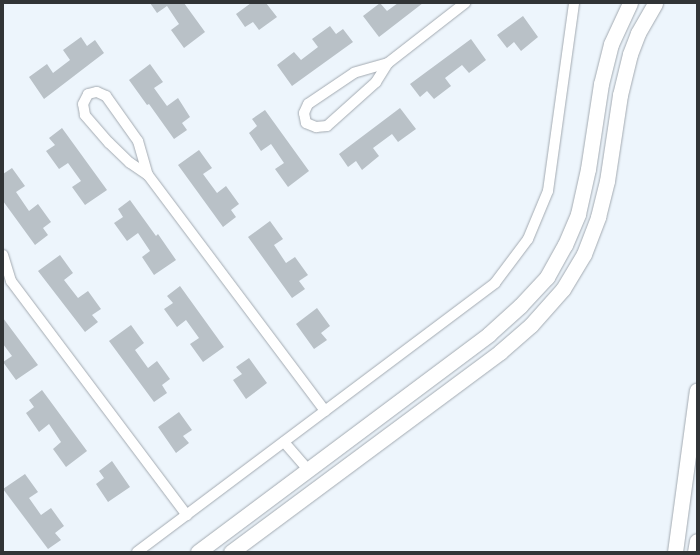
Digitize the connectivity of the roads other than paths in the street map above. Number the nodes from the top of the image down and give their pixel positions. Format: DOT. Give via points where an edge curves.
graph roads {
  1 [pos="465,3"];
  2 [pos="574,3"];
  3 [pos="630,3"];
  4 [pos="655,3"];
  5 [pos="388,63"];
  6 [pos="148,175"];
  7 [pos="3,255"];
  8 [pos="7,278"];
  9 [pos="444,368"];
  10 [pos="456,384"];
  11 [pos="697,390"];
  12 [pos="325,411"];
  13 [pos="284,442"];
  14 [pos="309,471"];
  15 [pos="187,514"];
  16 [pos="697,541"];
  17 [pos="137,552"];
  18 [pos="198,552"];
  19 [pos="231,552"];
  20 [pos="675,552"];
  21 [pos="695,552"];
  1 -- 5 [label="street"];
  2 -- 12 [label="street" via="548,191 528,239 495,283"];
  3 -- 9 [label="main road" via="611,44 601,84 584,190 578,214 565,245 547,277 520,306 489,334"];
  4 -- 10 [label="main road" via="638,33 630,54 620,95 607,181 598,217 584,254 563,289 531,325 500,352"];
  5 -- 5 [label="street" via="354,73 308,104 304,113 306,123 316,127 327,126 376,82"];
  6 -- 6 [label="street" via="138,141 106,96 97,92 88,94 83,104 85,115 108,144"];
  6 -- 12 [label="street"];
  7 -- 8 [label="street"];
  8 -- 15 [label="street"];
  9 -- 10 [label="main road"];
  9 -- 14 [label="main road"];
  10 -- 19 [label="main road"];
  11 -- 20 [label="main road"];
  12 -- 13 [label="street"];
  13 -- 14 [label="street"];
  13 -- 15 [label="street"];
  14 -- 18 [label="main road"];
  15 -- 17 [label="street"];
  16 -- 21 [label="main road"];
}
